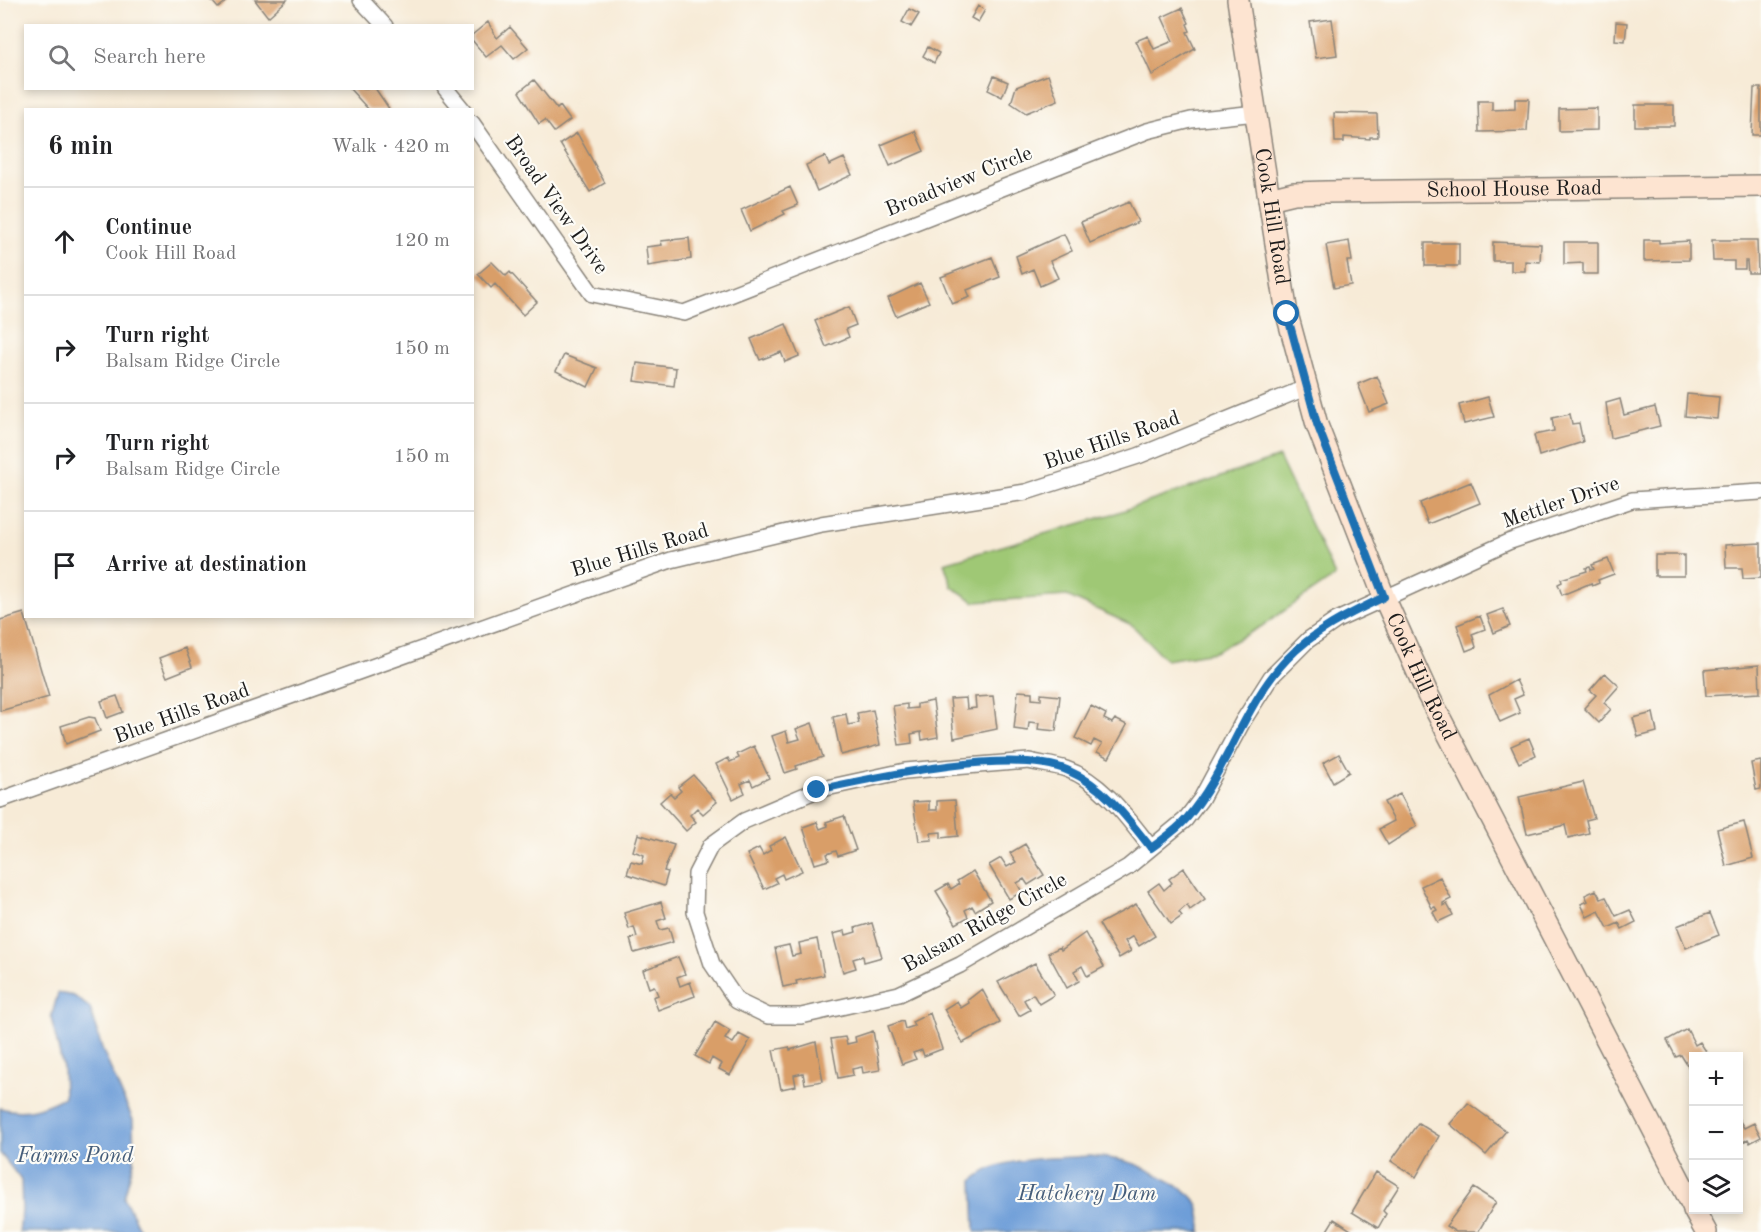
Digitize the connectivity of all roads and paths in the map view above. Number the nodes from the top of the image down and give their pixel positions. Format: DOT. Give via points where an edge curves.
graph roads {
  1 [pos="361,0"];
  2 [pos="1238,0"];
  3 [pos="383,24"];
  4 [pos="447,90"];
  5 [pos="461,108"];
  6 [pos="1256,113"];
  7 [pos="474,126"];
  8 [pos="1761,186"];
  9 [pos="1269,199"];
  10 [pos="684,313"];
  11 [pos="1305,388"];
  12 [pos="1761,492"];
  13 [pos="1384,597"];
  14 [pos="0,800"];
  15 [pos="1151,848"];
  16 [pos="1689,1199"];
  17 [pos="1697,1214"];
  18 [pos="1706,1232"];
  1 -- 3 [label="street"];
  2 -- 6 [label="street, Cook Hill Road"];
  4 -- 5 [label="street"];
  6 -- 9 [label="street, Cook Hill Road"];
  6 -- 10 [label="street, Broadview Circle" via="1191,120 1148,131"];
  7 -- 10 [label="street, Broad View Drive" via="592,294"];
  8 -- 9 [label="street, School House Road" via="1294,193"];
  9 -- 11 [label="street, Cook Hill Road" via="1287,314"];
  11 -- 13 [label="street, Cook Hill Road"];
  11 -- 14 [label="street, Blue Hills Road" via="1138,456 1026,492 821,524 671,560"];
  12 -- 13 [label="street, Mettler Drive" via="1632,500 1515,540"];
  13 -- 15 [label="street, Balsam Ridge Circle" via="1336,620 1287,659 1243,721 1202,799 1185,820"];
  13 -- 16 [label="street, Cook Hill Road" via="1450,740"];
  15 -- 15 [label="street, Balsam Ridge Circle" via="1128,867 960,965 899,994 801,1016 768,1016 737,1001 712,964 695,912 696,874 711,845 744,821 817,790 905,771 1029,761 1068,770 1092,784 1123,813"];
  17 -- 18 [label="street, Cook Hill Road"];
}
